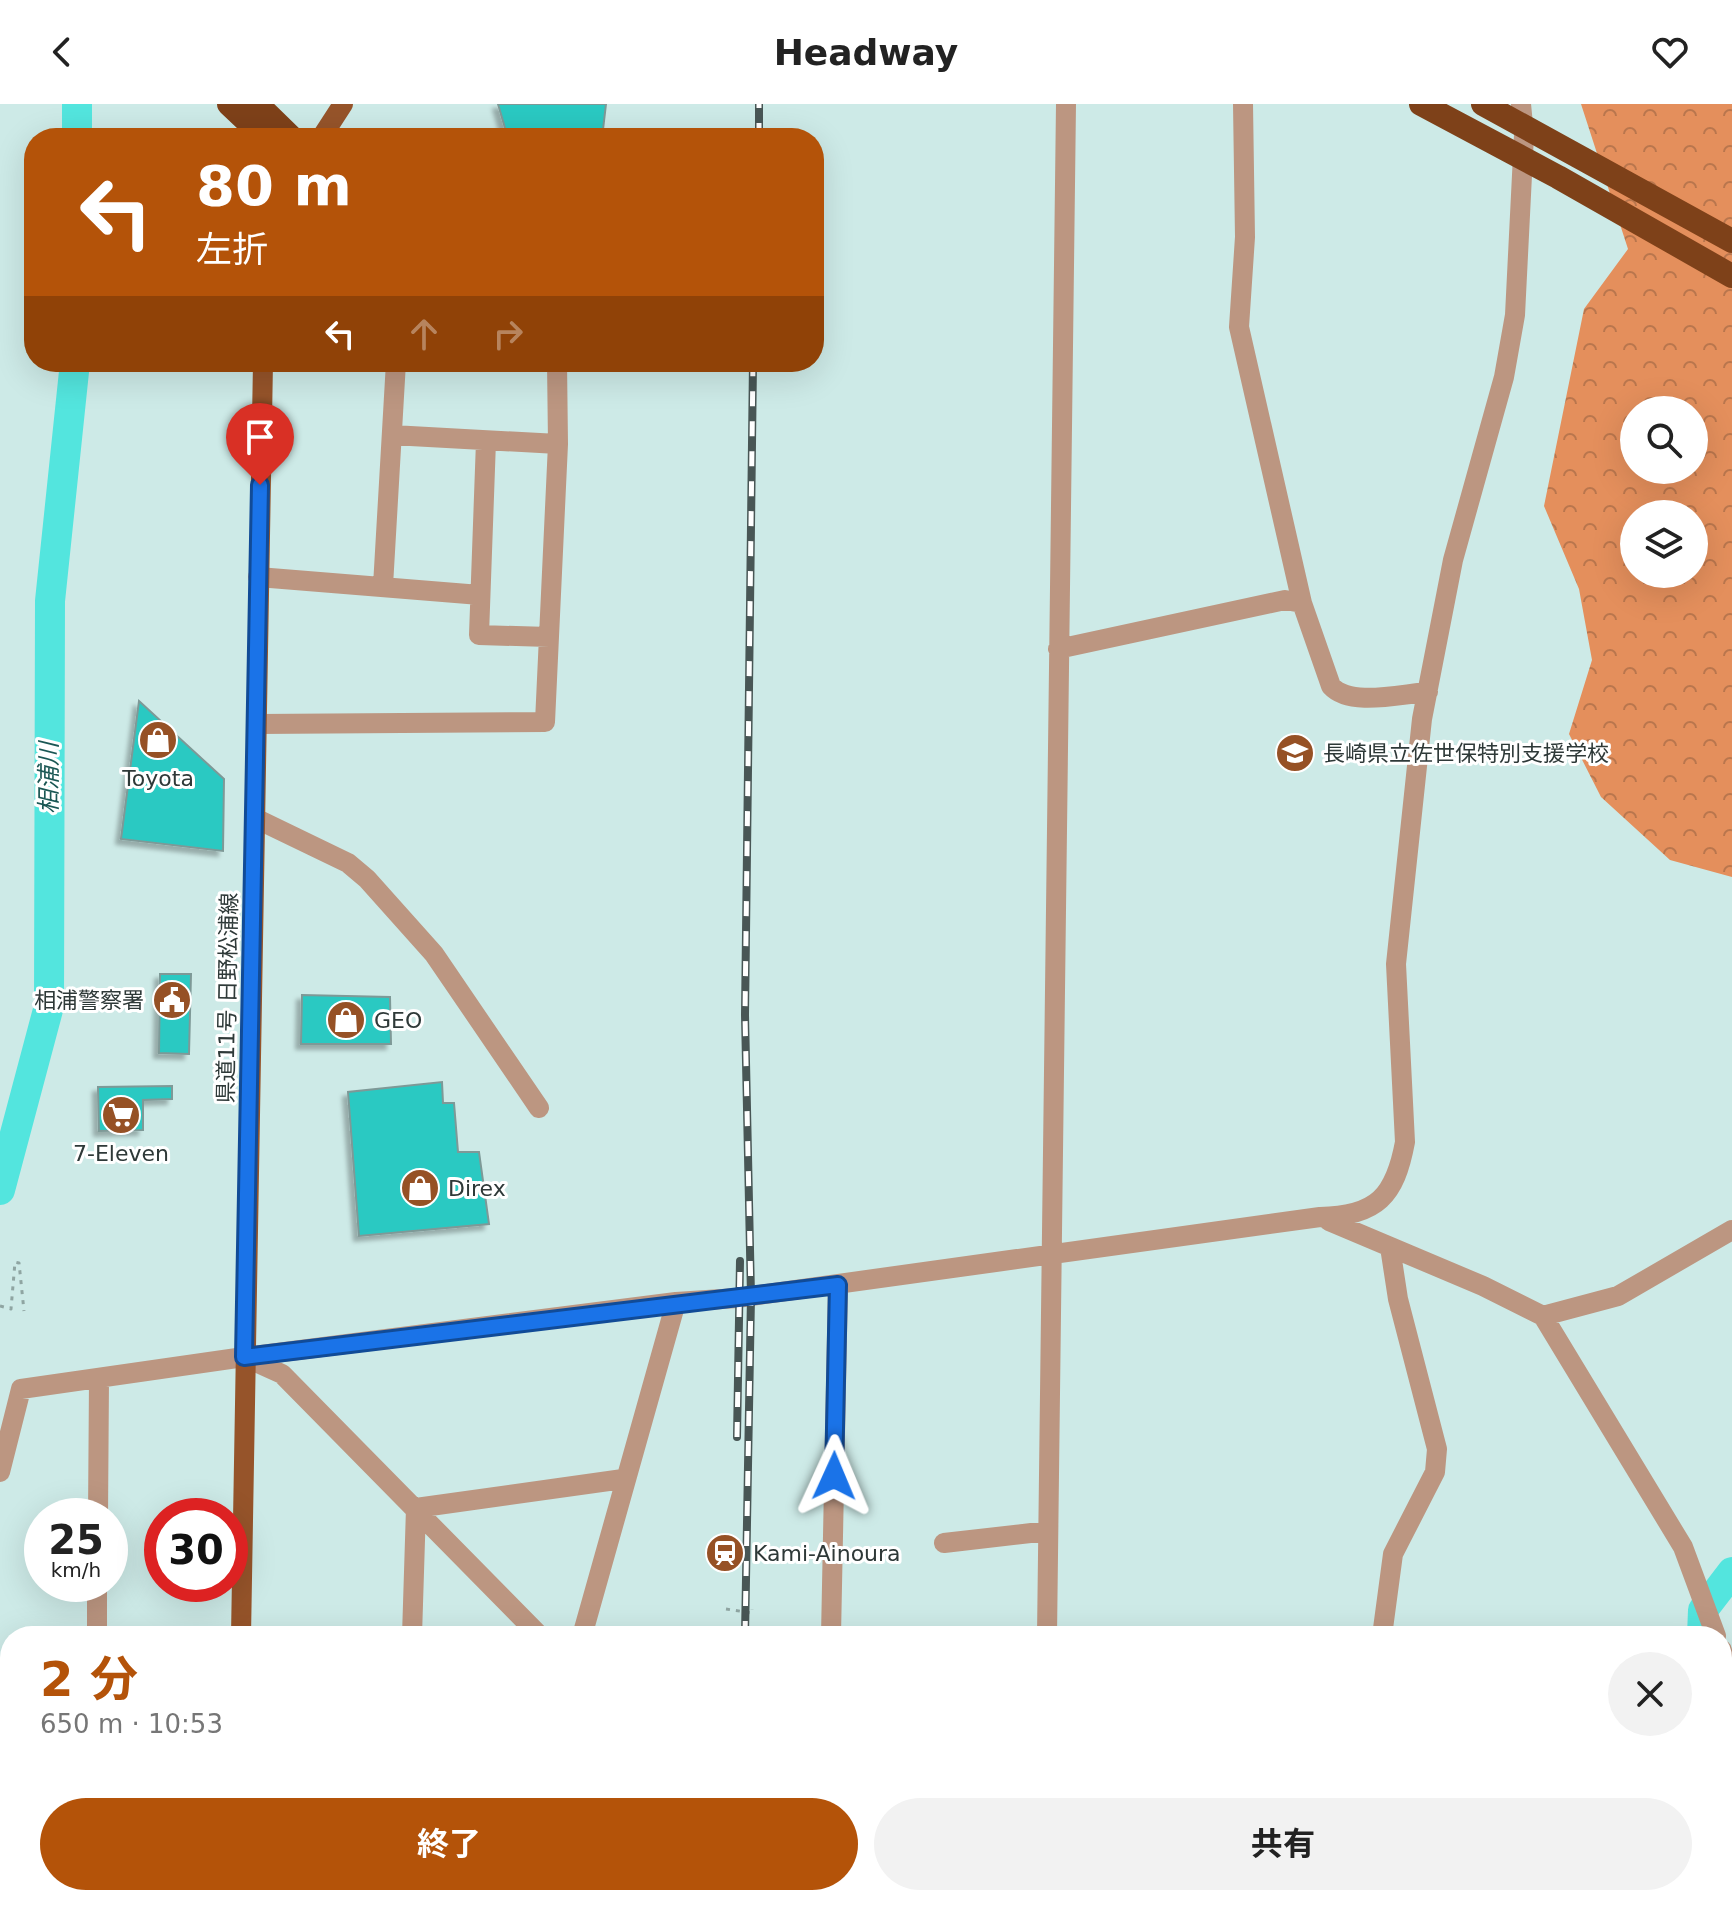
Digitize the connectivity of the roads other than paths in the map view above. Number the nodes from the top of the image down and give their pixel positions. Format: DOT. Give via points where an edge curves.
graph roads {
  1 [pos="229,104"];
  2 [pos="257,104"];
  3 [pos="343,104"];
  4 [pos="1066,104"];
  5 [pos="1243,104"];
  6 [pos="1421,104"];
  7 [pos="1483,104"];
  8 [pos="1521,104"];
  9 [pos="254,128"];
  10 [pos="282,128"];
  11 [pos="327,128"];
  12 [pos="1732,241"];
  13 [pos="1732,276"];
  14 [pos="263,372"];
  15 [pos="395,372"];
  16 [pos="557,372"];
  17 [pos="392,435"];
  18 [pos="486,441"];
  19 [pos="558,444"];
  20 [pos="258,577"];
  21 [pos="383,586"];
  22 [pos="480,595"];
  23 [pos="1302,603"];
  24 [pos="549,637"];
  25 [pos="1058,649"];
  26 [pos="1428,692"];
  27 [pos="258,724"];
  28 [pos="255,818"];
  29 [pos="539,1108"];
  30 [pos="1320,1217"];
  31 [pos="1732,1230"];
  32 [pos="1390,1247"];
  33 [pos="1050,1254"];
  34 [pos="838,1285"];
  35 [pos="676,1302"];
  36 [pos="1543,1316"];
  37 [pos="244,1357"];
  38 [pos="99,1380"];
  39 [pos="0,1472"];
  40 [pos="623,1479"];
  41 [pos="98,1498"];
  42 [pos="416,1508"];
  43 [pos="1048,1531"];
  44 [pos="944,1543"];
  45 [pos="97,1602"];
  46 [pos="97,1626"];
  47 [pos="241,1626"];
  48 [pos="412,1626"];
  49 [pos="530,1626"];
  50 [pos="585,1626"];
  51 [pos="831,1626"];
  52 [pos="1047,1626"];
  53 [pos="1383,1626"];
  54 [pos="1712,1626"];
  1 -- 9 [label="highway"];
  2 -- 10 [label="highway"];
  3 -- 11 [label="main road"];
  4 -- 25 [label="street"];
  5 -- 23 [label="street" via="1245,237 1239,327"];
  6 -- 13 [label="highway"];
  7 -- 12 [label="highway"];
  8 -- 26 [label="street" via="1515,315 1504,377 1453,560"];
  14 -- 20 [label="main road, 県道11号 日野松浦線"];
  15 -- 17 [label="street"];
  16 -- 19 [label="street"];
  17 -- 18 [label="street"];
  17 -- 21 [label="street"];
  18 -- 19 [label="street"];
  18 -- 22 [label="street"];
  19 -- 24 [label="street"];
  20 -- 21 [label="street"];
  20 -- 27 [label="main road, 県道11号 日野松浦線"];
  21 -- 22 [label="street"];
  22 -- 24 [label="street" via="479,635"];
  23 -- 25 [label="street" via="1285,600"];
  23 -- 26 [label="street" via="1338,694"];
  24 -- 27 [label="street" via="545,722"];
  25 -- 33 [label="street"];
  26 -- 30 [label="street" via="1396,964 1405,1142 1400,1170 1387,1196 1347,1217"];
  27 -- 28 [label="main road, 県道11号 日野松浦線"];
  28 -- 29 [label="street" via="348,863 367,879 434,954"];
  28 -- 37 [label="main road, 県道11号 日野松浦線"];
  30 -- 32 [label="street"];
  30 -- 33 [label="street"];
  31 -- 36 [label="street" via="1618,1296"];
  32 -- 36 [label="street"];
  32 -- 53 [label="street" via="1437,1449 1435,1472 1393,1554"];
  33 -- 34 [label="street"];
  33 -- 43 [label="street"];
  34 -- 35 [label="street"];
  34 -- 51 [label="street"];
  35 -- 37 [label="street"];
  35 -- 40 [label="street"];
  36 -- 54 [label="street" via="1683,1547"];
  37 -- 38 [label="street"];
  37 -- 42 [label="street" via="282,1374"];
  37 -- 47 [label="main road, 県道11号 日野松浦線"];
  38 -- 39 [label="street" via="21,1389"];
  38 -- 41 [label="street"];
  40 -- 42 [label="street"];
  40 -- 50 [label="street"];
  42 -- 48 [label="street"];
  42 -- 49 [label="street"];
  43 -- 44 [label="street"];
  43 -- 52 [label="street"];
  45 -- 46 [label="street"];
}
